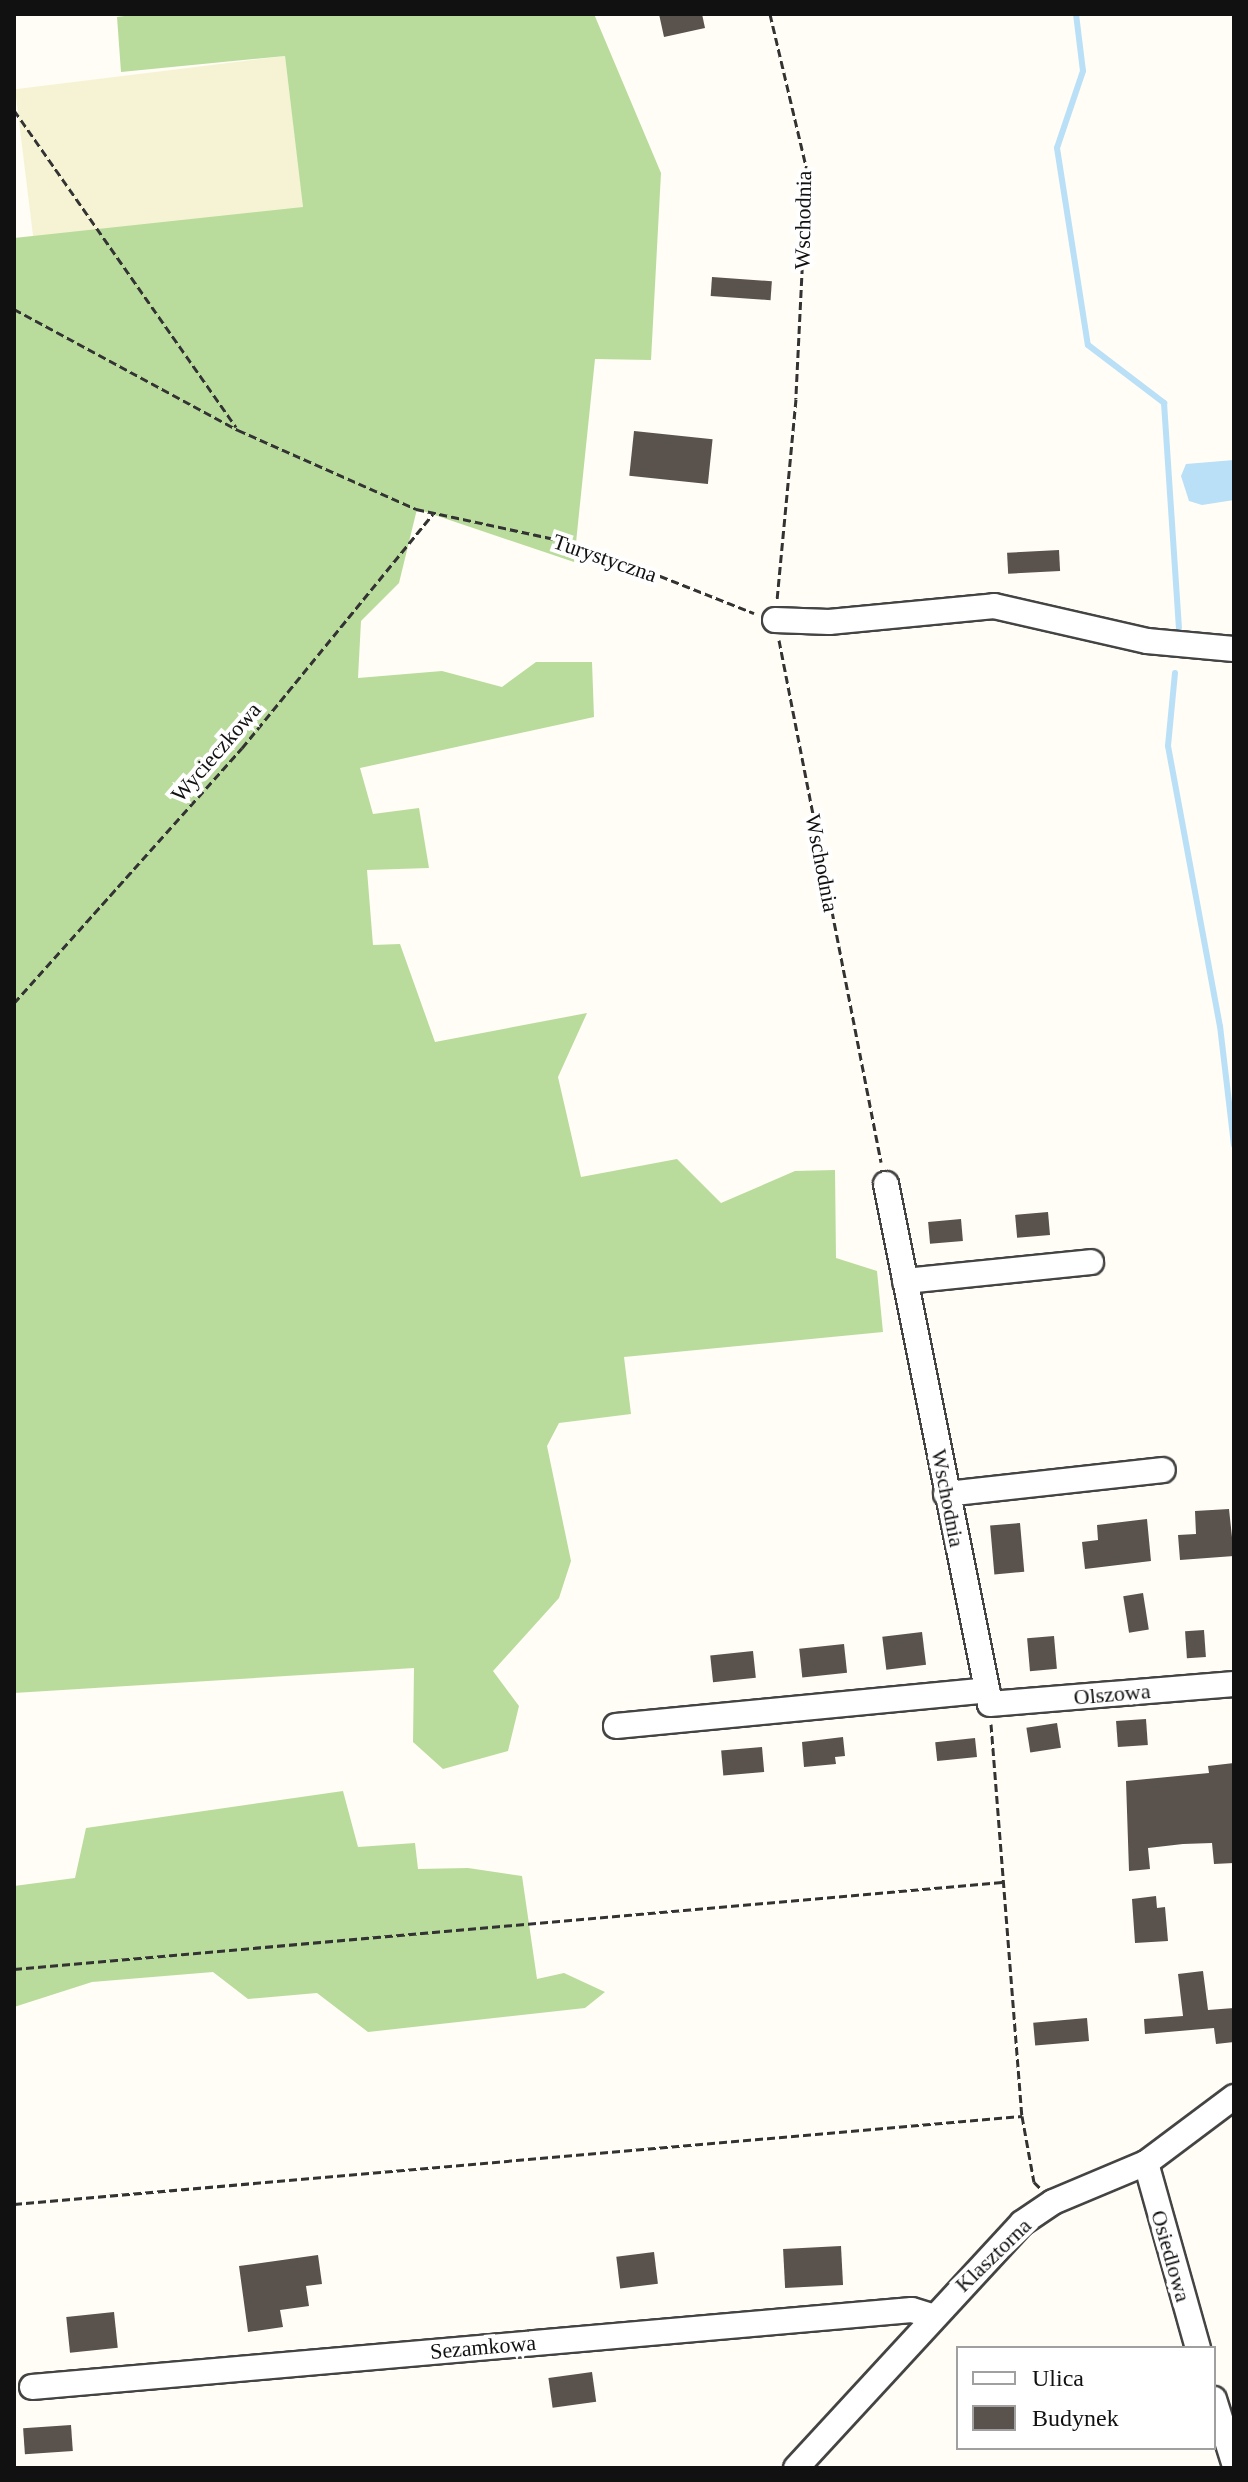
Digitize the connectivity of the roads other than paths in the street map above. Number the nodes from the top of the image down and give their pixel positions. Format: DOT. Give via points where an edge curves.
graph roads {
  1 [pos="775,620"];
  2 [pos="1234,649"];
  3 [pos="886,1184"];
  4 [pos="1091,1262"];
  5 [pos="905,1281"];
  6 [pos="1163,1470"];
  7 [pos="946,1494"];
  8 [pos="1234,1684"];
  9 [pos="989,1697"];
  10 [pos="616,1726"];
  11 [pos="1234,2097"];
  12 [pos="1146,2163"];
  13 [pos="932,2316"];
  14 [pos="1197,2346"];
  15 [pos="32,2387"];
  16 [pos="1216,2405"];
  17 [pos="1234,2463"];
  18 [pos="796,2468"];
  1 -- 2 [label="street" via="829,622 994,606 1147,641"];
  3 -- 5 [label="street, Wschodnia"];
  4 -- 5 [label="street"];
  5 -- 7 [label="street, Wschodnia"];
  6 -- 7 [label="street"];
  7 -- 9 [label="street, Wschodnia"];
  8 -- 9 [label="street, Olszowa"];
  9 -- 10 [label="street, Olszowa"];
  11 -- 12 [label="street, Klasztorna"];
  12 -- 13 [label="street, Klasztorna" via="1053,2202 1022,2223"];
  12 -- 14 [label="street, Osiedlowa"];
  13 -- 15 [label="street, Sezamkowa" via="912,2310"];
  13 -- 18 [label="street, Klasztorna"];
  16 -- 17 [label="street"];
}
